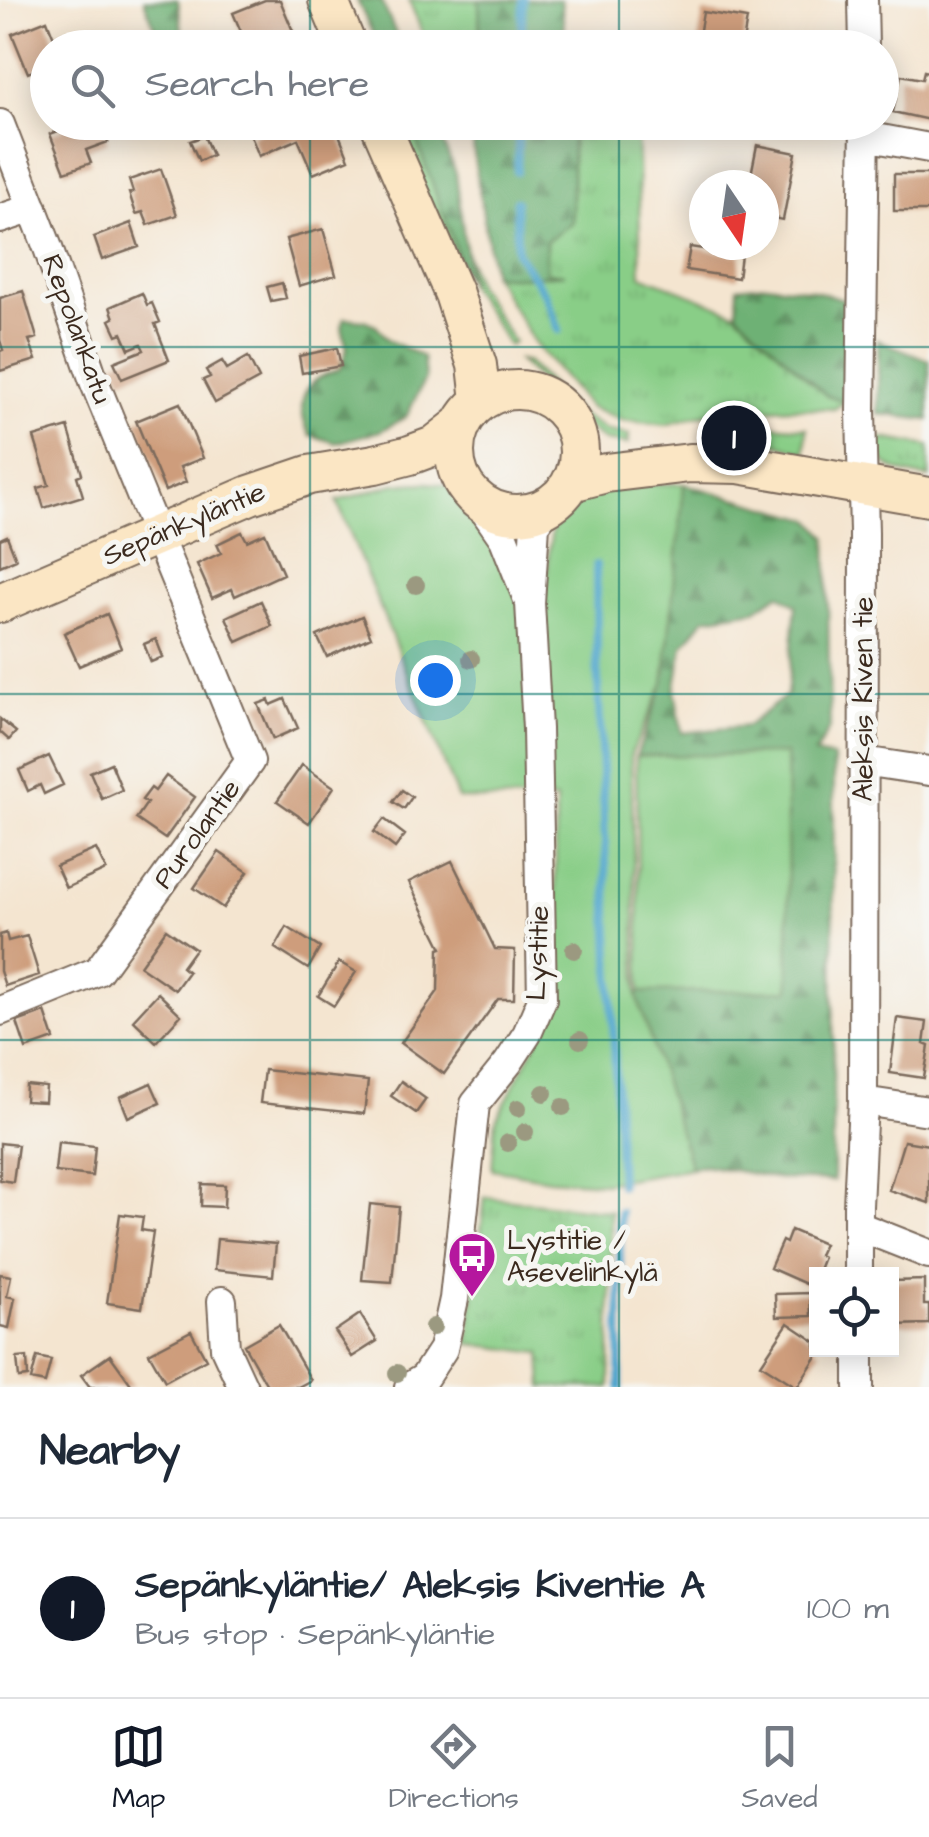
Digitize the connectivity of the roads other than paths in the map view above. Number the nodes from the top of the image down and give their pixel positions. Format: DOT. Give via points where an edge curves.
graph roads {
  1 [pos="328,0"];
  2 [pos="863,0"];
  3 [pos="340,30"];
  4 [pos="864,30"];
  5 [pos="0,124"];
  6 [pos="387,140"];
  7 [pos="865,140"];
  8 [pos="899,140"];
  9 [pos="929,148"];
  10 [pos="32,208"];
  11 [pos="0,219"];
  12 [pos="454,294"];
  13 [pos="528,391"];
  14 [pos="471,412"];
  15 [pos="574,429"];
  16 [pos="690,463"];
  17 [pos="374,464"];
  18 [pos="863,486"];
  19 [pos="471,492"];
  20 [pos="560,494"];
  21 [pos="929,497"];
  22 [pos="156,534"];
  23 [pos="0,603"];
  24 [pos="530,604"];
  25 [pos="863,761"];
  26 [pos="929,771"];
  27 [pos="0,1011"];
  28 [pos="863,1101"];
  29 [pos="929,1110"];
  30 [pos="858,1226"];
  31 [pos="929,1254"];
  32 [pos="858,1267"];
  33 [pos="222,1301"];
  34 [pos="858,1357"];
  35 [pos="243,1387"];
  36 [pos="409,1387"];
  37 [pos="859,1387"];
  1 -- 3 [label="main road"];
  2 -- 4 [label="street"];
  5 -- 10 [label="street, Repolankatu"];
  6 -- 12 [label="main road"];
  7 -- 18 [label="street, Aleksis Kiven tie"];
  8 -- 9 [label="street"];
  10 -- 11 [label="street"];
  10 -- 22 [label="street, Repolankatu"];
  12 -- 13 [label="main road"];
  12 -- 14 [label="main road" via="478,365"];
  13 -- 14 [label="main road" via="504,392"];
  13 -- 15 [label="main road" via="556,404"];
  14 -- 17 [label="main road, Sepänkyläntie" via="434,446"];
  14 -- 19 [label="main road" via="455,455"];
  15 -- 16 [label="main road" via="591,443"];
  15 -- 20 [label="main road" via="579,456"];
  16 -- 18 [label="main road" via="739,464"];
  16 -- 20 [label="main road" via="606,473"];
  17 -- 19 [label="main road, Sepänkyläntie" via="432,470"];
  17 -- 22 [label="main road, Sepänkyläntie" via="309,475"];
  18 -- 21 [label="main road"];
  18 -- 25 [label="street, Aleksis Kiven tie"];
  19 -- 20 [label="main road" via="494,510 513,514 532,512"];
  19 -- 24 [label="street, Lystitie" via="504,538"];
  20 -- 24 [label="street, Lystitie" via="535,525"];
  22 -- 23 [label="main road, Sepänkyläntie"];
  22 -- 27 [label="street, Purolantie" via="250,761 98,971"];
  24 -- 36 [label="street, Lystitie" via="542,998 527,1034 475,1104 443,1349 424,1378"];
  25 -- 26 [label="street"];
  25 -- 28 [label="street, Aleksis Kiven tie"];
  28 -- 29 [label="street"];
  28 -- 30 [label="street, Aleksis Kiven tie"];
  30 -- 31 [label="street"];
  30 -- 32 [label="street, Aleksis Kiven tie"];
  33 -- 35 [label="street" via="225,1348"];
  34 -- 37 [label="street"];
}
